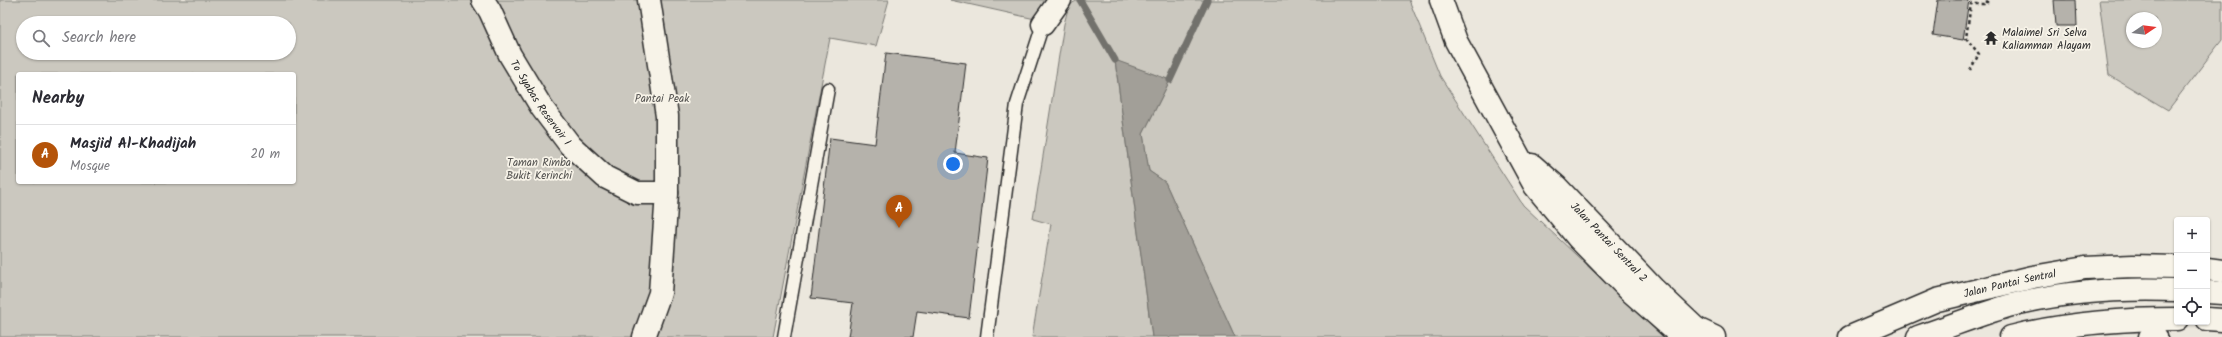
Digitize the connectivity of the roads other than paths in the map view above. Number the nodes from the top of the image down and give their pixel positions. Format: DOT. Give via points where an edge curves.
graph roads {
  1 [pos="482,0"];
  2 [pos="649,0"];
  3 [pos="1060,0"];
  4 [pos="1441,0"];
  5 [pos="1043,24"];
  6 [pos="828,88"];
  7 [pos="667,193"];
  8 [pos="2174,267"];
  9 [pos="2210,269"];
  10 [pos="2222,271"];
  11 [pos="2174,290"];
  12 [pos="2210,292"];
  13 [pos="2222,293"];
  14 [pos="2174,318"];
  15 [pos="2210,319"];
  16 [pos="2222,320"];
  17 [pos="1700,335"];
  18 [pos="644,337"];
  19 [pos="784,337"];
  20 [pos="986,337"];
  21 [pos="1850,337"];
  22 [pos="1918,337"];
  23 [pos="2011,337"];
  24 [pos="2150,337"];
  25 [pos="2156,337"];
  1 -- 7 [label="main road, To Syabas Reservoir 1" via="490,11 510,55 542,108 570,145 605,177 637,193"];
  2 -- 7 [label="main road" via="667,116"];
  3 -- 5 [label="main road"];
  4 -- 17 [label="main road, Jalan Pantai Sentral 2" via="1456,41 1514,148 1557,187"];
  5 -- 20 [label="lane" via="1017,104"];
  6 -- 19 [label="lane"];
  7 -- 18 [label="main road" via="660,292"];
  8 -- 21 [label="main road, Jalan Pantai Sentral" via="2085,268 2032,277 1937,300"];
  9 -- 10 [label="main road"];
  11 -- 22 [label="main road" via="2096,292 2051,298 2009,306"];
  12 -- 13 [label="main road"];
  14 -- 23 [label="main road" via="2118,319 2075,324"];
  15 -- 16 [label="main road"];
  24 -- 25 [label="main road"];
}
